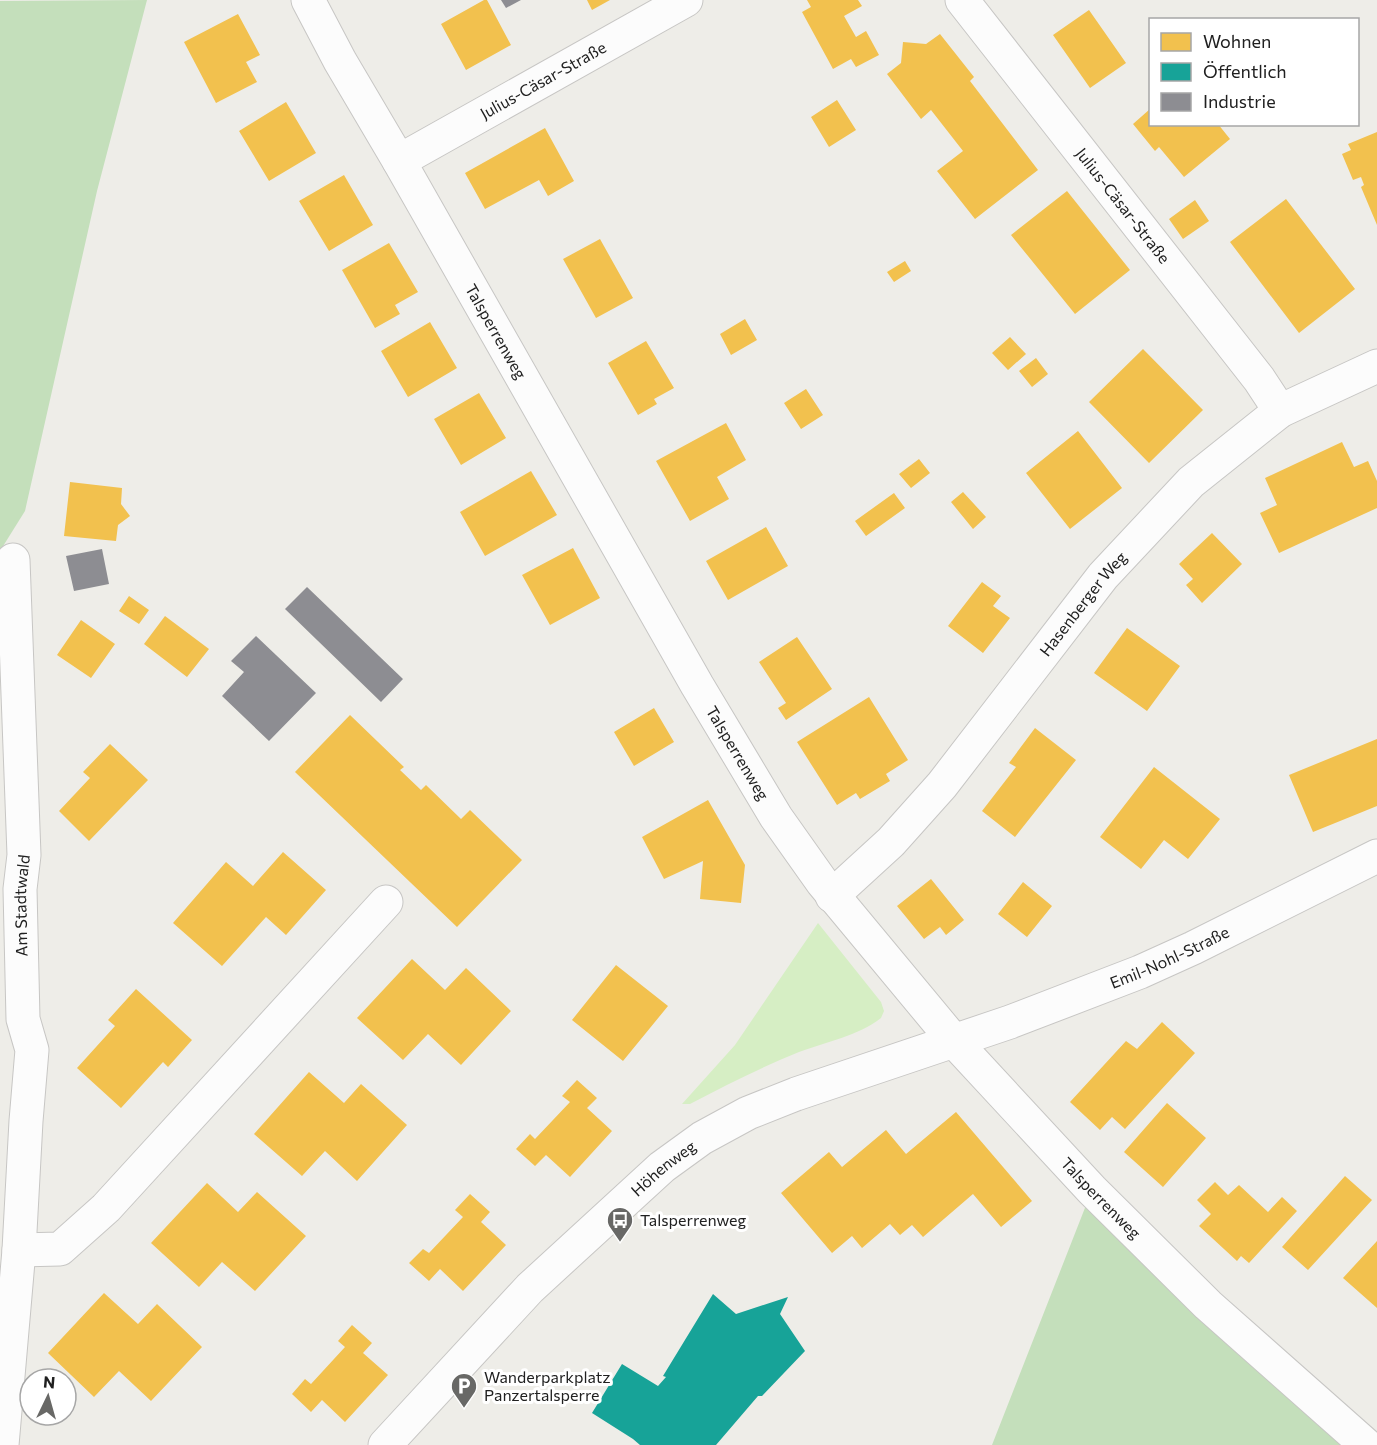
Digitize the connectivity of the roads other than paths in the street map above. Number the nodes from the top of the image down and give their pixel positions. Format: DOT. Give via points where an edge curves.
graph roads {
  1 [pos="308,0"];
  2 [pos="686,0"];
  3 [pos="962,0"];
  4 [pos="399,161"];
  5 [pos="1377,366"];
  6 [pos="1280,411"];
  7 [pos="13,560"];
  8 [pos="1377,856"];
  9 [pos="832,896"];
  10 [pos="386,902"];
  11 [pos="954,1041"];
  12 [pos="19,1250"];
  13 [pos="2,1445"];
  14 [pos="385,1445"];
  15 [pos="1366,1445"];
  1 -- 4 [label="street, Talsperrenweg"];
  2 -- 4 [label="street, Julius-Cäsar-Straße"];
  3 -- 6 [label="street, Julius-Cäsar-Straße" via="1260,379"];
  4 -- 9 [label="street, Talsperrenweg" via="697,685 776,817"];
  5 -- 6 [label="street, Hasenberger Weg"];
  6 -- 9 [label="street, Hasenberger Weg" via="1191,482 1103,576 942,785 891,842"];
  7 -- 12 [label="street, Am Stadtwald" via="24,855 20,889 23,1019 32,1050"];
  8 -- 11 [label="street, Emil-Nohl-Straße" via="1140,972"];
  9 -- 11 [label="street, Talsperrenweg"];
  10 -- 12 [label="street" via="106,1208 60,1249"];
  11 -- 14 [label="street, Höhenweg" via="796,1094 748,1113 702,1138 662,1167 530,1288"];
  11 -- 15 [label="street, Talsperrenweg" via="1092,1190 1208,1305"];
  12 -- 13 [label="street, Am Stadtwald"];
}
